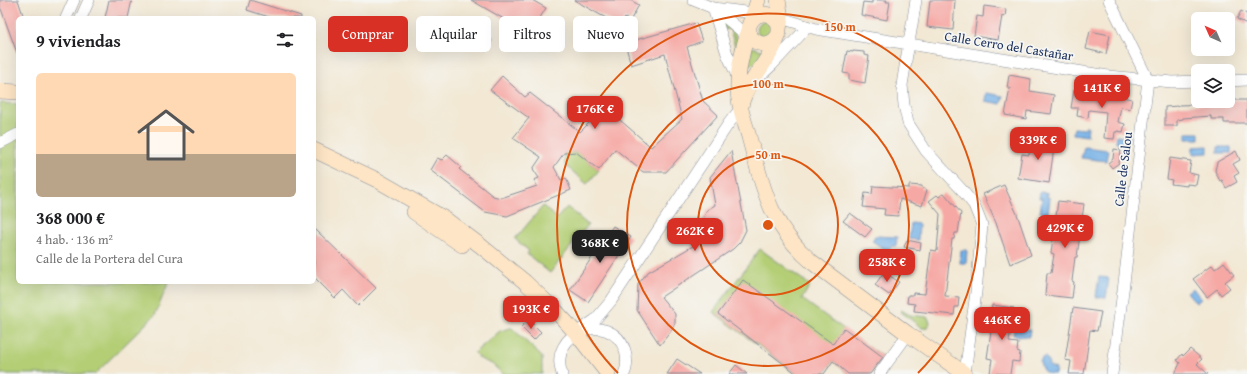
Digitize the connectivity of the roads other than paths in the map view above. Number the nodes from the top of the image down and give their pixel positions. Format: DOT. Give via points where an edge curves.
graph roads {
  1 [pos="74,0"];
  2 [pos="89,0"];
  3 [pos="693,0"];
  4 [pos="779,0"];
  5 [pos="916,0"];
  6 [pos="1109,0"];
  7 [pos="713,8"];
  8 [pos="67,16"];
  9 [pos="81,16"];
  10 [pos="763,24"];
  11 [pos="808,29"];
  12 [pos="908,44"];
  13 [pos="740,73"];
  14 [pos="1148,80"];
  15 [pos="1247,80"];
  16 [pos="0,81"];
  17 [pos="1235,81"];
  18 [pos="16,82"];
  19 [pos="1191,82"];
  20 [pos="0,91"];
  21 [pos="16,92"];
  22 [pos="741,108"];
  23 [pos="16,135"];
  24 [pos="0,143"];
  25 [pos="316,151"];
  26 [pos="316,161"];
  27 [pos="611,301"];
  28 [pos="607,331"];
  29 [pos="572,336"];
  30 [pos="911,336"];
  31 [pos="885,372"];
  32 [pos="562,374"];
  33 [pos="596,374"];
  34 [pos="608,374"];
  35 [pos="624,374"];
  36 [pos="965,374"];
  37 [pos="1112,374"];
  1 -- 8 [label="street"];
  2 -- 9 [label="street"];
  3 -- 7 [label="street, Calle Cerro del Castañar"];
  4 -- 10 [label="main road"];
  4 -- 11 [label="street"];
  5 -- 12 [label="street"];
  6 -- 14 [label="street"];
  7 -- 10 [label="street, Calle Cerro del Castañar"];
  7 -- 10 [label="street, Calle Cerro del Castañar" via="736,11"];
  7 -- 13 [label="street"];
  10 -- 11 [label="street, Calle Cerro del Castañar"];
  10 -- 11 [label="street, Calle Cerro del Castañar"];
  10 -- 13 [label="main road"];
  10 -- 13 [label="main road" via="762,65"];
  11 -- 12 [label="street, Calle Cerro del Castañar"];
  11 -- 13 [label="street" via="772,65"];
  12 -- 14 [label="street, Calle Cerro del Castañar"];
  12 -- 36 [label="street" via="902,85 908,123 926,151 974,205 982,225"];
  13 -- 22 [label="main road" via="744,97"];
  14 -- 19 [label="street, Calle Cerro del Castañar"];
  14 -- 37 [label="street, Calle de Salou"];
  15 -- 17 [label="street"];
  16 -- 18 [label="main road"];
  20 -- 21 [label="main road"];
  22 -- 27 [label="street"];
  22 -- 30 [label="main road" via="762,185 784,233 812,262"];
  23 -- 24 [label="street"];
  25 -- 29 [label="main road" via="377,180 445,219 525,282 554,309"];
  26 -- 29 [label="main road" via="408,208 451,236"];
  27 -- 28 [label="street" via="606,318"];
  27 -- 29 [label="street" via="595,320"];
  28 -- 29 [label="street" via="595,328 582,330"];
  28 -- 35 [label="street" via="614,335 624,348 627,364"];
  29 -- 32 [label="street" via="560,354"];
  29 -- 33 [label="main road"];
  29 -- 34 [label="main road"];
  30 -- 31 [label="street"];
  30 -- 36 [label="main road"];
}
